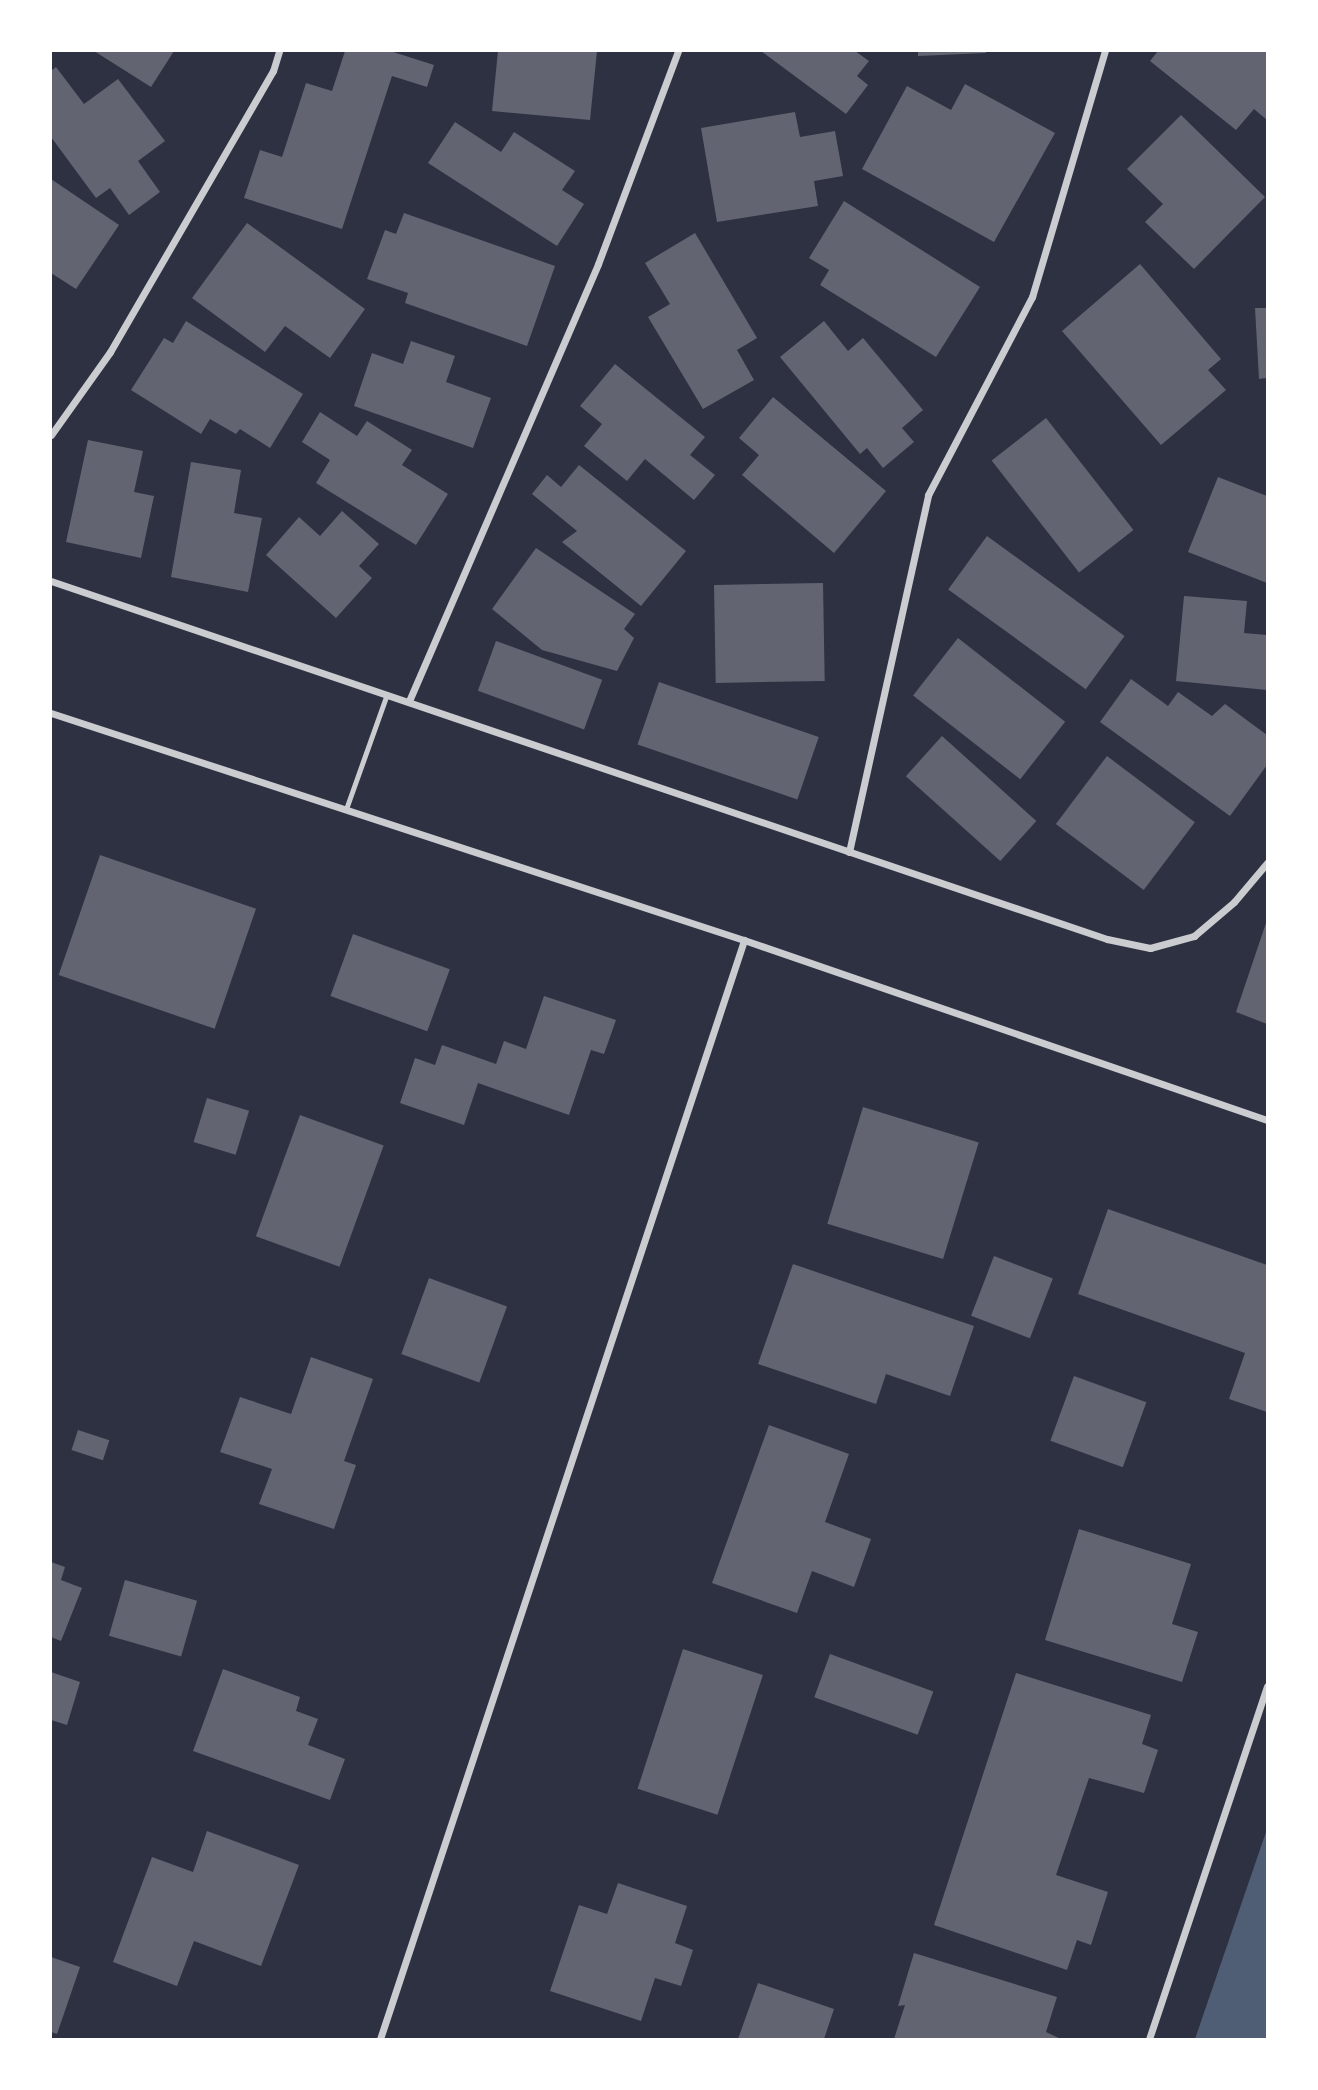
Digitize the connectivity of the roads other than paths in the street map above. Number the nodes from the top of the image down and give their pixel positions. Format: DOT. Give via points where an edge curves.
graph roads {
  1 [pos="278,51"];
  2 [pos="678,51"];
  3 [pos="1105,51"];
  4 [pos="51,435"];
  5 [pos="51,581"];
  6 [pos="387,694"];
  7 [pos="409,701"];
  8 [pos="51,713"];
  9 [pos="346,809"];
  10 [pos="849,852"];
  11 [pos="1267,863"];
  12 [pos="744,940"];
  13 [pos="1267,1120"];
  14 [pos="1267,1686"];
  15 [pos="380,2039"];
  16 [pos="1149,2039"];
  1 -- 4 [label="street" via="273,71 110,352"];
  2 -- 7 [label="street" via="598,264"];
  3 -- 10 [label="street" via="1032,297 928,495"];
  5 -- 6 [label="street"];
  6 -- 7 [label="street"];
  6 -- 9 [label="lane"];
  7 -- 10 [label="street"];
  8 -- 9 [label="street"];
  9 -- 12 [label="street"];
  10 -- 11 [label="street" via="1107,939 1150,948 1194,936 1234,902"];
  12 -- 13 [label="street"];
  12 -- 15 [label="street"];
  14 -- 16 [label="street"];
}
